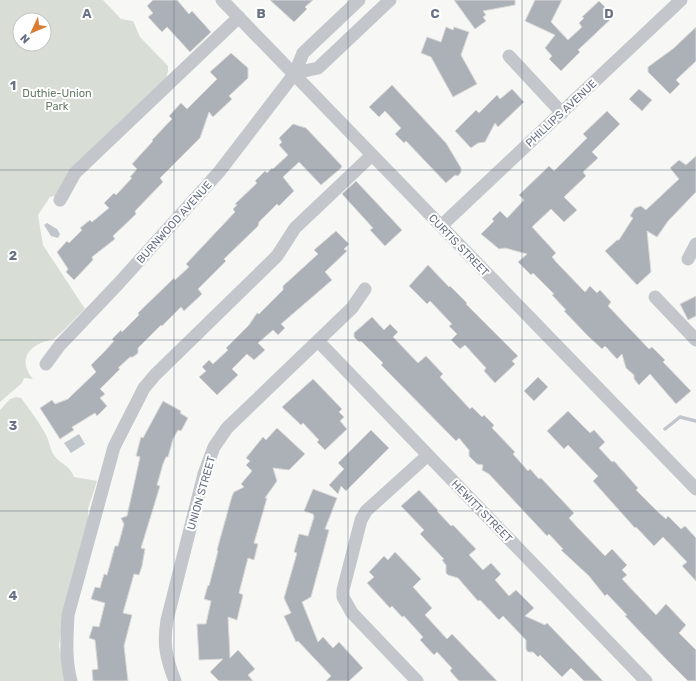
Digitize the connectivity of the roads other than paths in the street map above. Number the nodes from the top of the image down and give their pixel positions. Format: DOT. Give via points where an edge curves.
graph roads {
  1 [pos="222,0"];
  2 [pos="359,0"];
  3 [pos="390,0"];
  4 [pos="681,0"];
  5 [pos="239,17"];
  6 [pos="509,56"];
  7 [pos="295,73"];
  8 [pos="562,113"];
  9 [pos="372,155"];
  10 [pos="60,200"];
  11 [pos="441,226"];
  12 [pos="696,244"];
  13 [pos="688,259"];
  14 [pos="365,289"];
  15 [pos="654,297"];
  16 [pos="696,340"];
  17 [pos="318,341"];
  18 [pos="46,364"];
  19 [pos="428,455"];
  20 [pos="696,489"];
  21 [pos="71,681"];
  22 [pos="175,681"];
  23 [pos="417,681"];
  24 [pos="646,681"];
  1 -- 5 [label="street, CURTIS STREET"];
  2 -- 7 [label="street, BURNWOOD AVENUE" via="303,53"];
  3 -- 7 [label="street" via="318,68"];
  4 -- 8 [label="street, PHILLIPS AVENUE"];
  5 -- 7 [label="street, CURTIS STREET"];
  5 -- 10 [label="street" via="75,173"];
  6 -- 8 [label="street"];
  7 -- 9 [label="street, CURTIS STREET"];
  7 -- 18 [label="street, BURNWOOD AVENUE" via="200,194 60,344"];
  8 -- 11 [label="street, PHILLIPS AVENUE"];
  9 -- 11 [label="street, CURTIS STREET"];
  9 -- 21 [label="street" via="295,228 276,256 144,388 114,447 68,615 67,663"];
  11 -- 20 [label="street, CURTIS STREET"];
  12 -- 13 [label="street"];
  14 -- 17 [label="street, UNION STREET" via="352,308"];
  15 -- 16 [label="street"];
  17 -- 19 [label="street, HEWITT STREET"];
  17 -- 22 [label="street, UNION STREET" via="228,428 214,448 204,474 167,620 164,638 167,660"];
  19 -- 23 [label="street" via="366,511 361,520 343,590 343,597 352,613"];
  19 -- 24 [label="street, HEWITT STREET"];
}
